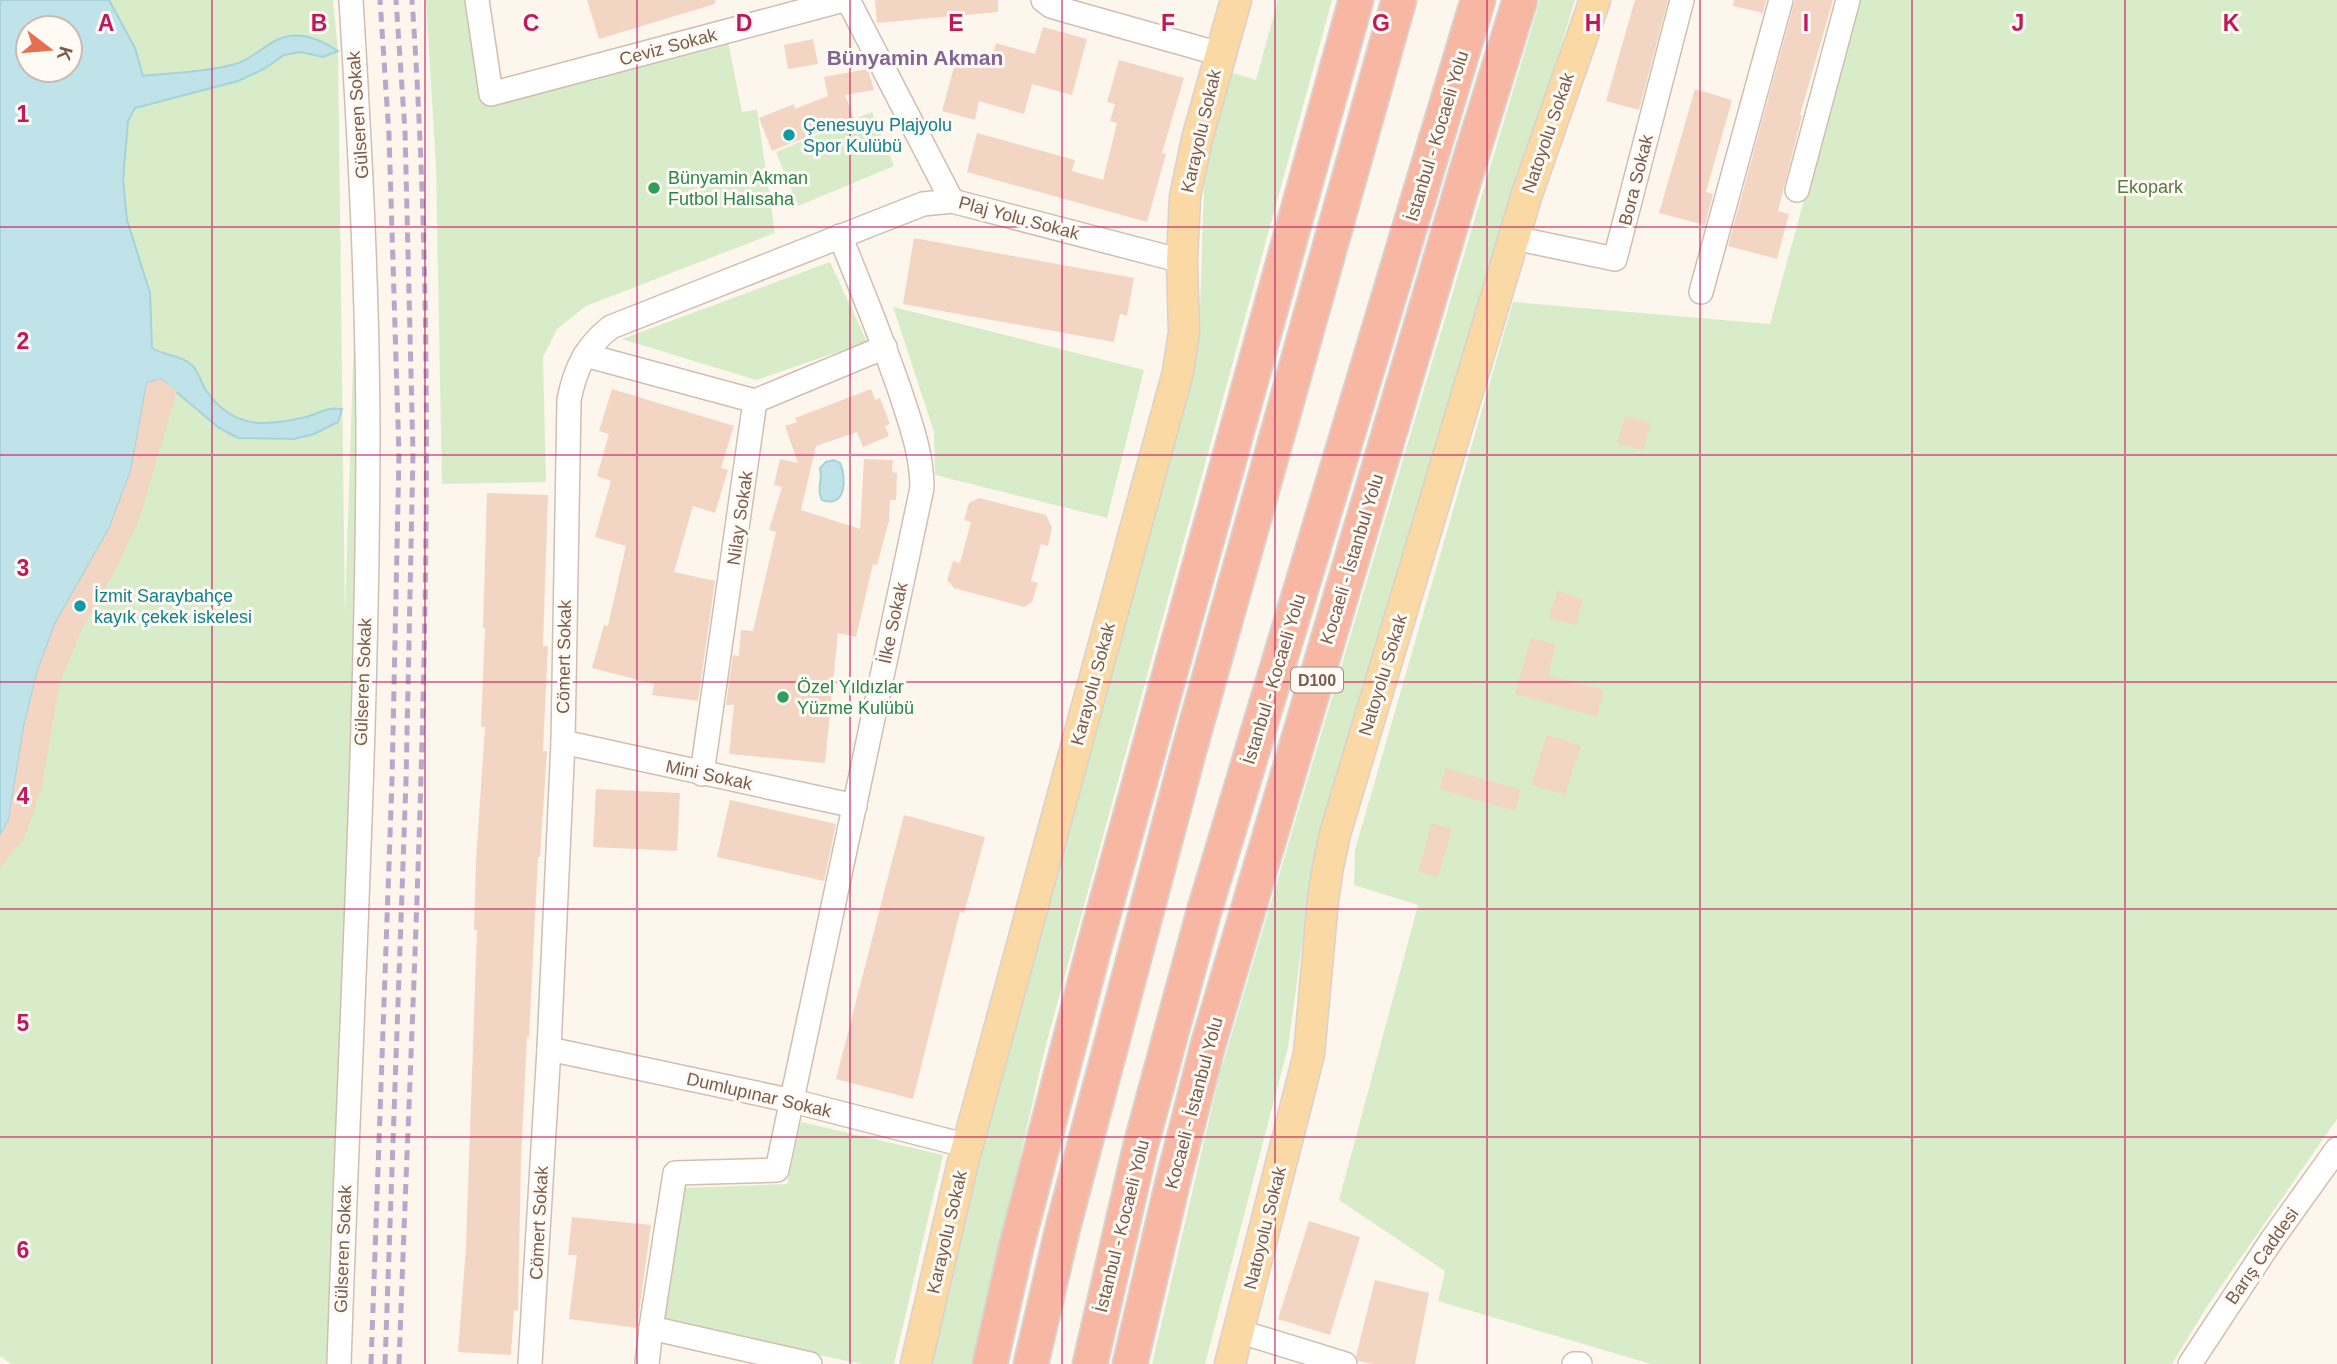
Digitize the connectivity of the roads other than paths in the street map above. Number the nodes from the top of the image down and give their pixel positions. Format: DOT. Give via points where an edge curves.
graph roads {
  1 [pos="351,0"];
  2 [pos="477,0"];
  3 [pos="846,0"];
  4 [pos="1043,0"];
  5 [pos="1236,0"];
  6 [pos="1356,0"];
  7 [pos="1399,0"];
  8 [pos="1478,0"];
  9 [pos="1520,0"];
  10 [pos="1595,0"];
  11 [pos="1682,0"];
  12 [pos="1781,0"];
  13 [pos="1848,0"];
  14 [pos="1220,54"];
  15 [pos="1797,190"];
  16 [pos="952,201"];
  17 [pos="840,236"];
  18 [pos="1514,238"];
  19 [pos="1182,261"];
  20 [pos="1701,292"];
  21 [pos="884,346"];
  22 [pos="584,355"];
  23 [pos="755,401"];
  24 [pos="563,742"];
  25 [pos="702,774"];
  26 [pos="855,806"];
  27 [pos="549,1049"];
  28 [pos="793,1101"];
  29 [pos="968,1146"];
  30 [pos="2337,1149"];
  31 [pos="651,1328"];
  32 [pos="1238,1331"];
  33 [pos="339,1364"];
  34 [pos="530,1364"];
  35 [pos="646,1364"];
  36 [pos="810,1364"];
  37 [pos="916,1364"];
  38 [pos="990,1364"];
  39 [pos="1031,1364"];
  40 [pos="1090,1364"];
  41 [pos="1130,1364"];
  42 [pos="1230,1364"];
  43 [pos="1345,1364"];
  44 [pos="1574,1364"];
  45 [pos="1580,1364"];
  46 [pos="2190,1364"];
  1 -- 33 [label="street, Gülseren Sokak" via="363,194 368,498"];
  2 -- 3 [label="street, Ceviz Sokak" via="491,94"];
  3 -- 16 [label="street, Plaj Yolu Sokak"];
  4 -- 14 [label="street"];
  5 -- 14 [label="main road, Karayolu Sokak"];
  6 -- 38 [label="highway" via="1095,944"];
  7 -- 39 [label="highway" via="1188,754"];
  8 -- 40 [label="highway, İstanbul - Kocaeli Yolu / D100" via="1203,915 1140,1148"];
  9 -- 41 [label="highway, Kocaeli - İstanbul Yolu / D100" via="1208,1045"];
  10 -- 18 [label="main road, Natoyolu Sokak"];
  11 -- 18 [label="street, Bora Sokak" via="1615,259"];
  12 -- 20 [label="street"];
  13 -- 15 [label="street"];
  14 -- 19 [label="main road, Karayolu Sokak" via="1185,197"];
  16 -- 17 [label="street, Cömert Sokak" via="914,208"];
  16 -- 19 [label="street, Plaj Yolu Sokak"];
  17 -- 21 [label="street, İlke Sokak"];
  17 -- 22 [label="street, Cömert Sokak" via="611,327"];
  18 -- 32 [label="main road, Natoyolu Sokak" via="1335,834 1323,900 1309,1054"];
  19 -- 29 [label="main road, Karayolu Sokak" via="1185,320 1178,372"];
  21 -- 23 [label="street"];
  21 -- 26 [label="street, İlke Sokak" via="919,450 922,488"];
  22 -- 23 [label="street"];
  22 -- 24 [label="street, Cömert Sokak" via="569,400"];
  23 -- 25 [label="street, Nilay Sokak"];
  24 -- 25 [label="street, Mini Sokak"];
  24 -- 27 [label="street, Cömert Sokak"];
  25 -- 26 [label="street, Mini Sokak"];
  26 -- 28 [label="street, İlke Sokak"];
  27 -- 28 [label="street, Dumlupınar Sokak"];
  27 -- 34 [label="street, Cömert Sokak"];
  28 -- 29 [label="street, Dumlupınar Sokak"];
  28 -- 31 [label="street, İlke Sokak" via="777,1170 675,1172"];
  29 -- 37 [label="main road, Karayolu Sokak"];
  30 -- 46 [label="street, Barış Caddesi"];
  31 -- 35 [label="street"];
  31 -- 36 [label="street"];
  32 -- 42 [label="main road, Natoyolu Sokak"];
  32 -- 43 [label="street"];
  44 -- 45 [label="street"];
}
